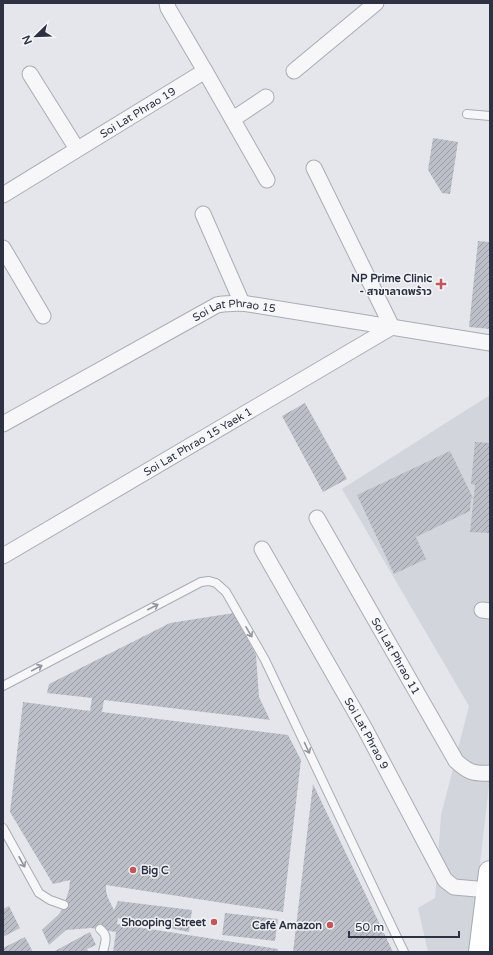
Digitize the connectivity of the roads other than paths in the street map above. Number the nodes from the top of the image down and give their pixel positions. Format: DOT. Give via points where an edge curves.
graph roads {
  1 [pos="167,3"];
  2 [pos="376,3"];
  3 [pos="205,71"];
  4 [pos="294,72"];
  5 [pos="30,74"];
  6 [pos="266,98"];
  7 [pos="467,114"];
  8 [pos="490,116"];
  9 [pos="233,119"];
  10 [pos="77,149"];
  11 [pos="314,168"];
  12 [pos="267,180"];
  13 [pos="3,195"];
  14 [pos="203,214"];
  15 [pos="3,248"];
  16 [pos="242,303"];
  17 [pos="43,316"];
  18 [pos="392,327"];
  19 [pos="490,342"];
  20 [pos="3,424"];
  21 [pos="317,518"];
  22 [pos="262,549"];
  23 [pos="3,556"];
  24 [pos="3,686"];
  25 [pos="490,773"];
  26 [pos="3,828"];
  27 [pos="489,881"];
  28 [pos="64,905"];
  29 [pos="100,929"];
  30 [pos="103,952"];
  31 [pos="404,952"];
  32 [pos="480,952"];
  1 -- 3 [label="street"];
  2 -- 4 [label="street"];
  3 -- 9 [label="street"];
  3 -- 10 [label="street, Soi Lat Phrao 19"];
  5 -- 10 [label="street"];
  6 -- 9 [label="street"];
  7 -- 8 [label="lane"];
  9 -- 12 [label="street"];
  10 -- 13 [label="street, Soi Lat Phrao 19"];
  11 -- 18 [label="street"];
  14 -- 16 [label="street"];
  15 -- 17 [label="street"];
  16 -- 18 [label="street, Soi Lat Phrao 15"];
  16 -- 20 [label="street, Soi Lat Phrao 15" via="217,305"];
  18 -- 19 [label="street, Soi Lat Phrao 15"];
  18 -- 23 [label="street, Soi Lat Phrao 15 Yaek 1"];
  21 -- 25 [label="street, Soi Lat Phrao 11" via="456,761 476,774"];
  22 -- 27 [label="street, Soi Lat Phrao 9" via="365,729 445,880 454,886"];
  24 -- 31 [label="lane, one-way" via="201,582 216,583 226,592 265,660"];
  26 -- 28 [label="lane, one-way" via="39,893"];
  27 -- 32 [label="main road"];
  29 -- 30 [label="lane" via="106,936"];
}
